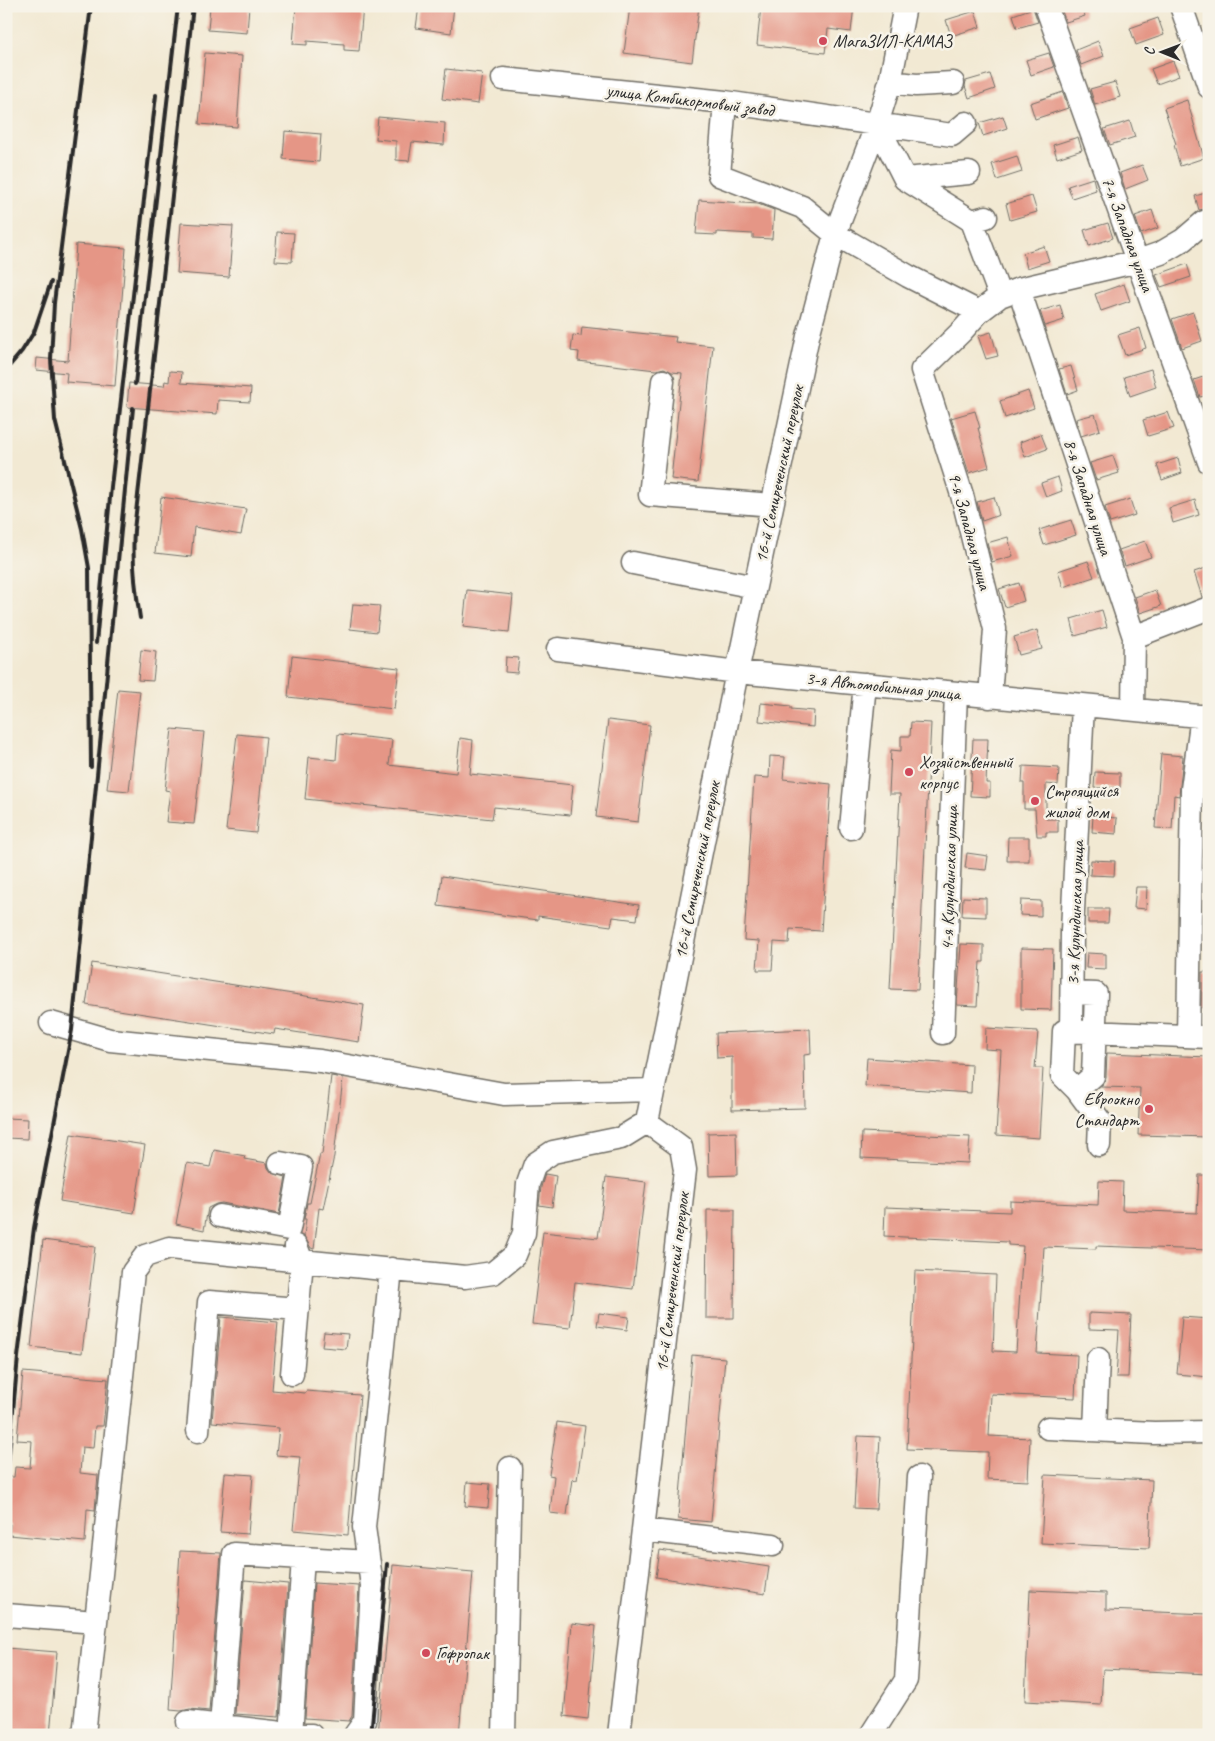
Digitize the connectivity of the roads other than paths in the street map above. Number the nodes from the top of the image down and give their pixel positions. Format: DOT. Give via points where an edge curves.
graph roads {
  1 [pos="905,6"];
  2 [pos="1046,6"];
  3 [pos="1181,6"];
  4 [pos="503,79"];
  5 [pos="890,82"];
  6 [pos="953,83"];
  7 [pos="1209,87"];
  8 [pos="725,102"];
  9 [pos="966,123"];
  10 [pos="877,124"];
  11 [pos="969,173"];
  12 [pos="906,179"];
  13 [pos="1209,221"];
  14 [pos="835,234"];
  15 [pos="1138,261"];
  16 [pos="1010,292"];
  17 [pos="979,312"];
  18 [pos="662,381"];
  19 [pos="1209,462"];
  20 [pos="772,505"];
  21 [pos="633,563"];
  22 [pos="754,587"];
  23 [pos="1209,608"];
  24 [pos="1134,637"];
  25 [pos="558,649"];
  26 [pos="737,672"];
  27 [pos="865,684"];
  28 [pos="956,693"];
  29 [pos="990,696"];
  30 [pos="1083,705"];
  31 [pos="1134,709"];
  32 [pos="1205,717"];
  33 [pos="852,828"];
  34 [pos="1072,993"];
  35 [pos="51,1023"];
  36 [pos="1071,1032"];
  37 [pos="942,1033"];
  38 [pos="1094,1033"];
  39 [pos="1198,1037"];
  40 [pos="653,1090"];
  41 [pos="1077,1090"];
  42 [pos="647,1122"];
  43 [pos="1099,1145"];
  44 [pos="280,1163"];
  45 [pos="220,1216"];
  46 [pos="289,1229"];
  47 [pos="302,1261"];
  48 [pos="391,1270"];
  49 [pos="298,1310"];
  50 [pos="1098,1360"];
  51 [pos="292,1374"];
  52 [pos="1048,1428"];
  53 [pos="1094,1430"];
  54 [pos="198,1431"];
  55 [pos="1209,1432"];
  56 [pos="510,1468"];
  57 [pos="919,1477"];
  58 [pos="643,1530"];
  59 [pos="773,1545"];
  60 [pos="303,1558"];
  61 [pos="369,1562"];
  62 [pos="6,1615"];
  63 [pos="96,1622"];
  64 [pos="188,1722"];
  65 [pos="221,1726"];
  66 [pos="84,1735"];
  67 [pos="291,1735"];
  68 [pos="311,1735"];
  69 [pos="355,1735"];
  70 [pos="504,1735"];
  71 [pos="619,1735"];
  72 [pos="871,1735"];
  1 -- 5 [label="street, 16-й Семиреченский переулок"];
  2 -- 15 [label="street, 7-я Западная улица"];
  3 -- 7 [label="street"];
  4 -- 8 [label="street, улица Комбикормовый завод"];
  5 -- 6 [label="street" via="916,86"];
  5 -- 10 [label="street, 16-й Семиреченский переулок"];
  8 -- 10 [label="street, улица Комбикормовый завод"];
  8 -- 14 [label="street" via="718,175 802,207"];
  9 -- 10 [label="street, улица Комбикормовый завод" via="952,135"];
  10 -- 12 [label="street"];
  10 -- 14 [label="street, 16-й Семиреченский переулок"];
  11 -- 12 [label="street"];
  12 -- 16 [label="street, 8-я Западная улица" via="979,219"];
  13 -- 15 [label="street" via="1183,240"];
  14 -- 17 [label="street"];
  14 -- 20 [label="street, 16-й Семиреченский переулок" via="808,336"];
  15 -- 16 [label="street"];
  15 -- 19 [label="street, 7-я Западная улица"];
  16 -- 17 [label="street"];
  16 -- 24 [label="street, 8-я Западная улица"];
  17 -- 29 [label="street, 9-я Западная улица" via="922,370 962,495 995,628"];
  18 -- 20 [label="street" via="650,496"];
  20 -- 22 [label="street, 16-й Семиреченский переулок"];
  21 -- 22 [label="street"];
  22 -- 26 [label="street, 16-й Семиреченский переулок"];
  23 -- 24 [label="street"];
  24 -- 31 [label="street, 8-я Западная улица"];
  25 -- 26 [label="street, 3-я Автомобильная улица"];
  26 -- 27 [label="street, 3-я Автомобильная улица"];
  26 -- 40 [label="street, 16-й Семиреченский переулок"];
  27 -- 28 [label="street, 3-я Автомобильная улица"];
  27 -- 33 [label="street"];
  28 -- 29 [label="street, 3-я Автомобильная улица"];
  28 -- 37 [label="street, 4-я Кулундинская улица"];
  29 -- 30 [label="street, 3-я Автомобильная улица"];
  30 -- 31 [label="street, 3-я Автомобильная улица"];
  30 -- 34 [label="street, 3-я Кулундинская улица"];
  31 -- 32 [label="street, 3-я Автомобильная улица"];
  32 -- 39 [label="street" via="1192,789"];
  34 -- 36 [label="street, 3-я Кулундинская улица"];
  34 -- 38 [label="street" via="1096,994"];
  35 -- 40 [label="street" via="110,1040 320,1060 504,1094"];
  36 -- 38 [label="street"];
  36 -- 41 [label="street" via="1064,1031 1062,1075"];
  38 -- 39 [label="street"];
  38 -- 41 [label="street" via="1093,1076"];
  40 -- 42 [label="street, 16-й Семиреченский переулок"];
  41 -- 43 [label="street" via="1100,1121"];
  42 -- 48 [label="street" via="621,1138 553,1152 535,1164 528,1184 524,1233 515,1256 493,1273 465,1277"];
  42 -- 58 [label="street, 16-й Семиреченский переулок" via="681,1147 685,1170"];
  44 -- 46 [label="street" via="301,1167"];
  45 -- 46 [label="street"];
  46 -- 47 [label="street"];
  47 -- 48 [label="street"];
  47 -- 49 [label="street"];
  47 -- 63 [label="street" via="169,1248 146,1256 133,1272"];
  48 -- 61 [label="street" via="364,1527"];
  49 -- 51 [label="street"];
  49 -- 54 [label="street" via="209,1302"];
  50 -- 53 [label="street"];
  52 -- 53 [label="street"];
  53 -- 55 [label="street"];
  56 -- 70 [label="street"];
  57 -- 72 [label="street" via="906,1680"];
  58 -- 59 [label="street"];
  58 -- 71 [label="street, 16-й Семиреченский переулок"];
  60 -- 61 [label="street"];
  60 -- 65 [label="street" via="234,1554"];
  60 -- 67 [label="street"];
  61 -- 69 [label="street" via="372,1586 365,1721"];
  62 -- 63 [label="street"];
  63 -- 66 [label="street"];
  64 -- 65 [label="street"];
  65 -- 67 [label="street"];
  67 -- 68 [label="street"];
}
